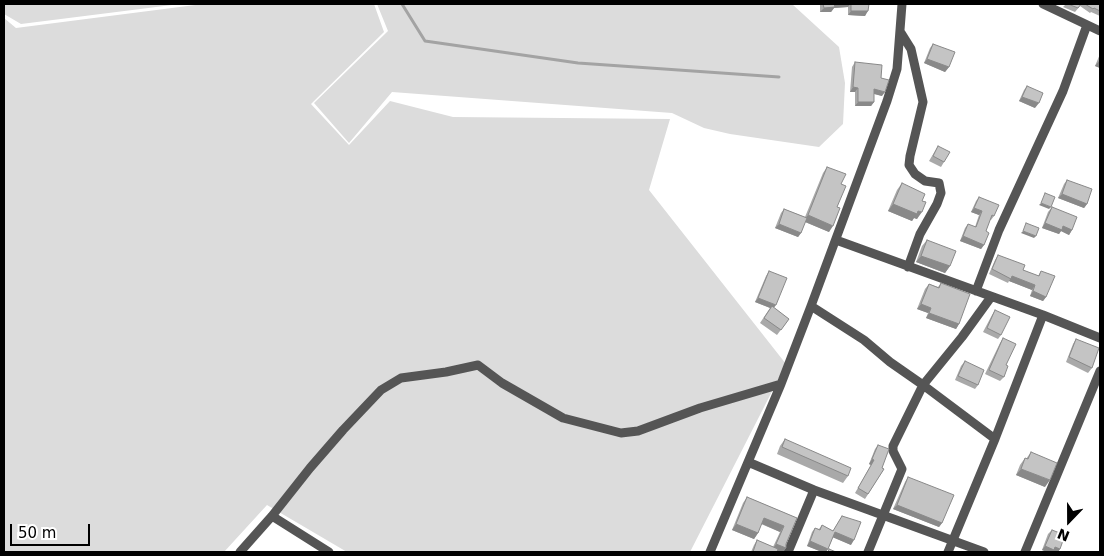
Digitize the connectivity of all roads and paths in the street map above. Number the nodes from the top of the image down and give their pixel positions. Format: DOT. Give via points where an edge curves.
graph roads {
  1 [pos="902,4"];
  2 [pos="1043,4"];
  3 [pos="1087,25"];
  4 [pos="1100,31"];
  5 [pos="901,33"];
  6 [pos="836,240"];
  7 [pos="908,267"];
  8 [pos="976,291"];
  9 [pos="991,297"];
  10 [pos="812,306"];
  11 [pos="1043,315"];
  12 [pos="1100,338"];
  13 [pos="1100,371"];
  14 [pos="781,384"];
  15 [pos="923,385"];
  16 [pos="995,439"];
  17 [pos="748,462"];
  18 [pos="814,490"];
  19 [pos="884,515"];
  20 [pos="272,516"];
  21 [pos="952,541"];
  22 [pos="240,552"];
  23 [pos="329,552"];
  24 [pos="710,552"];
  25 [pos="788,552"];
  26 [pos="868,552"];
  27 [pos="948,552"];
  28 [pos="984,552"];
  29 [pos="1025,552"];
  1 -- 5 [label="street"];
  2 -- 3 [label="street"];
  3 -- 4 [label="street"];
  3 -- 8 [label="street" via="1063,91"];
  5 -- 6 [label="street" via="897,70"];
  5 -- 7 [label="street" via="912,49 924,102 909,166 925,181 939,183 941,192"];
  6 -- 7 [label="street"];
  6 -- 10 [label="street"];
  7 -- 8 [label="street"];
  8 -- 9 [label="street"];
  9 -- 11 [label="street"];
  9 -- 15 [label="street"];
  10 -- 14 [label="street"];
  10 -- 15 [label="street"];
  11 -- 12 [label="street"];
  11 -- 16 [label="street"];
  13 -- 29 [label="street"];
  14 -- 17 [label="street"];
  14 -- 20 [label="street" via="638,431 621,433 563,418 502,383 478,365 401,378 381,390 343,430"];
  15 -- 16 [label="street"];
  15 -- 19 [label="street" via="893,446 902,470"];
  16 -- 21 [label="street"];
  17 -- 18 [label="street"];
  17 -- 24 [label="street"];
  18 -- 19 [label="street"];
  18 -- 25 [label="street"];
  19 -- 21 [label="street"];
  19 -- 26 [label="street"];
  20 -- 22 [label="street"];
  20 -- 23 [label="street"];
  21 -- 27 [label="street"];
  21 -- 28 [label="street"];
}
